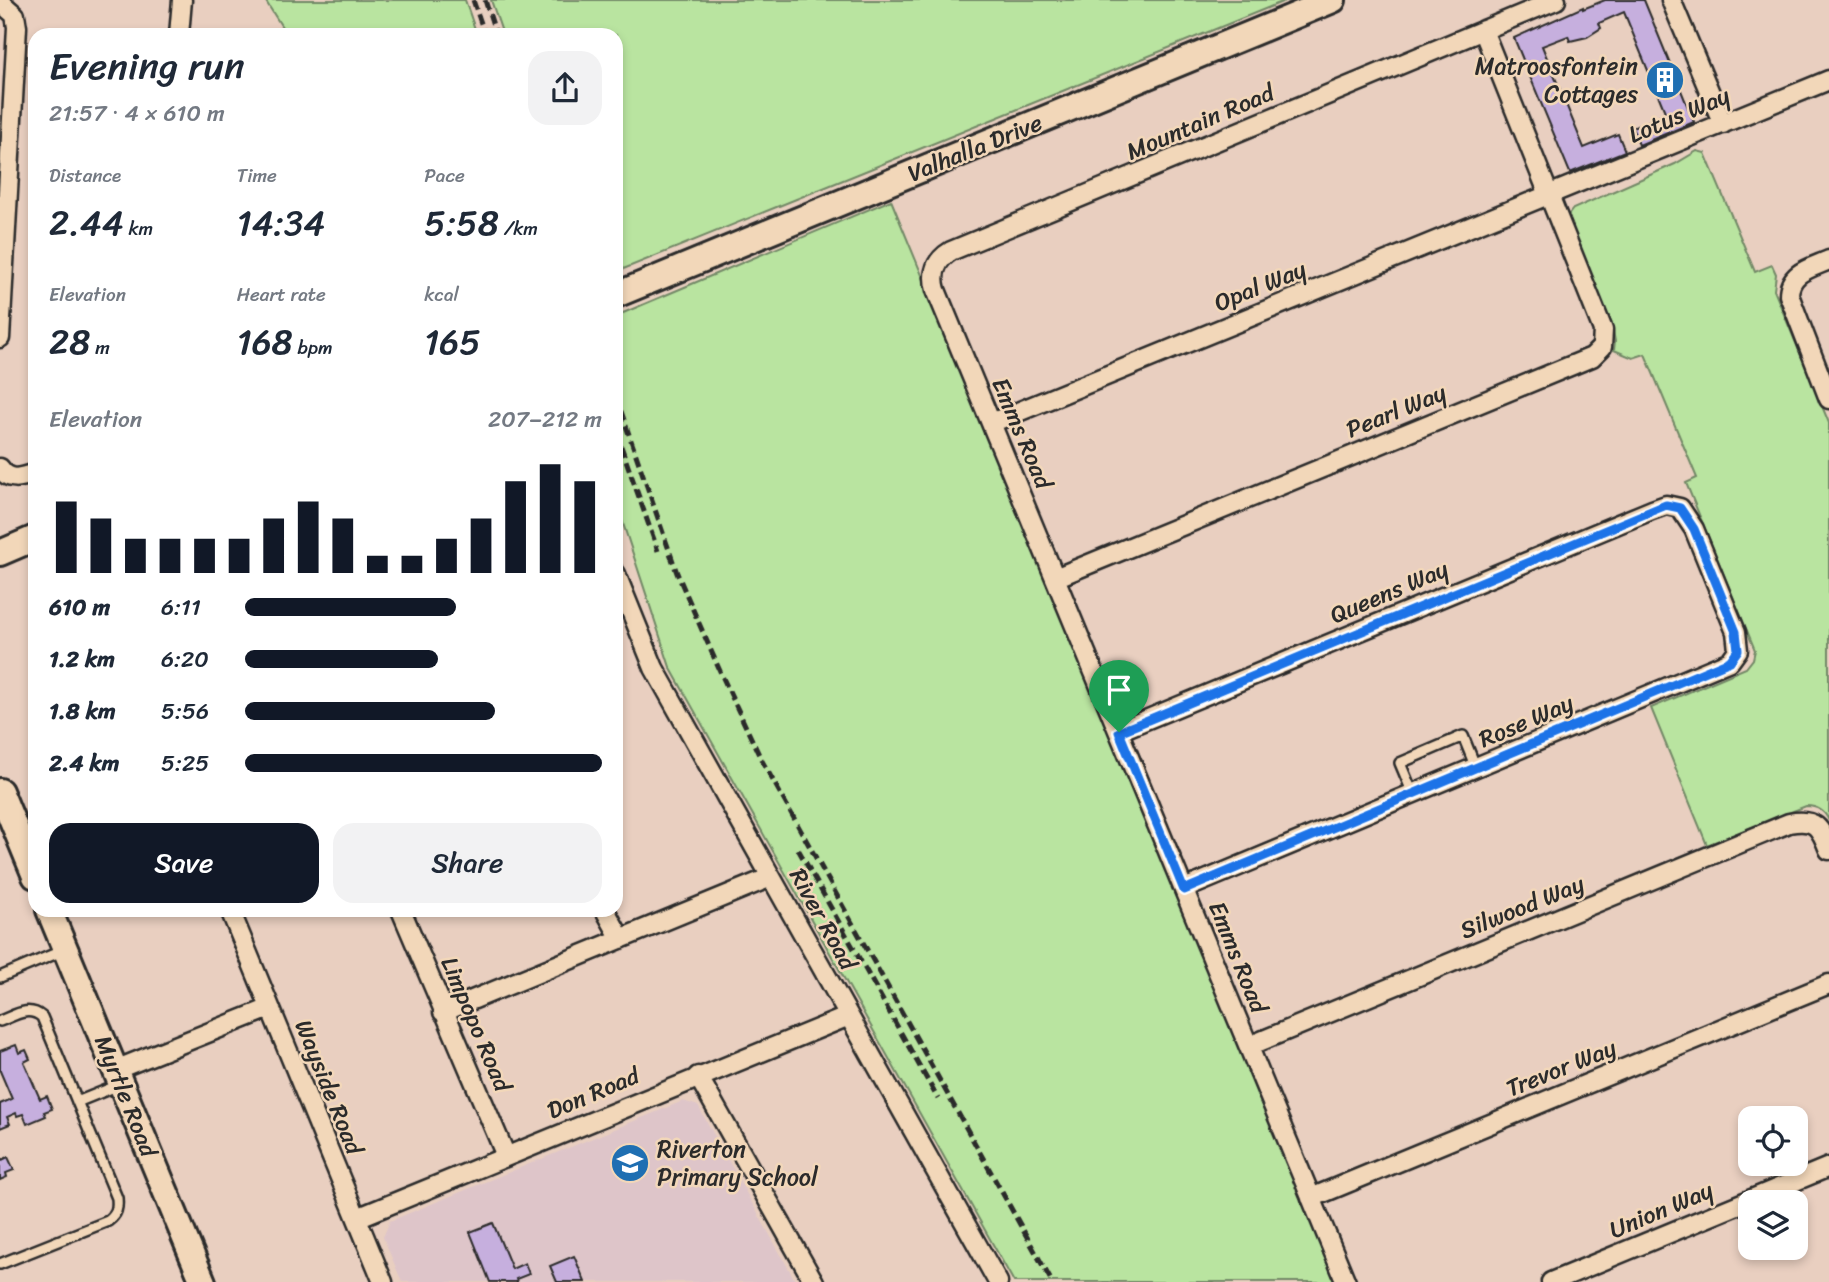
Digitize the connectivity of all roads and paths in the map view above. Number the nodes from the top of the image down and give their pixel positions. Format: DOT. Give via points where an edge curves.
graph roads {
  1 [pos="182,0"];
  2 [pos="1333,0"];
  3 [pos="1556,0"];
  4 [pos="1671,0"];
  5 [pos="0,2"];
  6 [pos="180,28"];
  7 [pos="1483,30"];
  8 [pos="1829,80"];
  9 [pos="1723,124"];
  10 [pos="1549,196"];
  11 [pos="1829,260"];
  12 [pos="937,263"];
  13 [pos="623,292"];
  14 [pos="0,338"];
  15 [pos="1829,399"];
  16 [pos="991,423"];
  17 [pos="0,468"];
  18 [pos="28,476"];
  19 [pos="1680,508"];
  20 [pos="28,541"];
  21 [pos="0,553"];
  22 [pos="1055,578"];
  23 [pos="623,591"];
  24 [pos="1119,732"];
  25 [pos="1476,768"];
  26 [pos="1413,794"];
  27 [pos="2,803"];
  28 [pos="1829,850"];
  29 [pos="28,861"];
  30 [pos="771,877"];
  31 [pos="1184,890"];
  32 [pos="52,917"];
  33 [pos="233,917"];
  34 [pos="404,917"];
  35 [pos="609,917"];
  36 [pos="621,939"];
  37 [pos="65,950"];
  38 [pos="0,976"];
  39 [pos="1829,984"];
  40 [pos="270,1008"];
  41 [pos="443,1012"];
  42 [pos="849,1016"];
  43 [pos="0,1021"];
  44 [pos="1249,1046"];
  45 [pos="698,1076"];
  46 [pos="118,1077"];
  47 [pos="77,1102"];
  48 [pos="506,1156"];
  49 [pos="1829,1167"];
  50 [pos="1311,1198"];
  51 [pos="357,1218"];
  52 [pos="0,1264"];
  53 [pos="202,1282"];
  54 [pos="383,1282"];
  55 [pos="814,1282"];
  56 [pos="998,1282"];
  57 [pos="1346,1282"];
  58 [pos="1551,1282"];
  1 -- 6 [label="street"];
  2 -- 13 [label="main road, Valhalla Drive"];
  3 -- 7 [label="street, Mountain Road"];
  4 -- 9 [label="street"];
  5 -- 14 [label="street" via="15,16 18,27"];
  7 -- 10 [label="street"];
  7 -- 12 [label="street, Mountain Road" via="951,250"];
  8 -- 9 [label="street, Lotus Way"];
  9 -- 10 [label="street, Lotus Way"];
  10 -- 16 [label="street, Opal Way"];
  10 -- 22 [label="street, Pearl Way" via="1603,330 1602,347 1592,357"];
  11 -- 15 [label="street" via="1799,272 1789,287"];
  12 -- 16 [label="street, Emms Road" via="933,276 936,290"];
  16 -- 22 [label="street, Emms Road"];
  17 -- 18 [label="street" via="15,479"];
  19 -- 24 [label="street, Queens Way" via="1666,505 1652,510"];
  19 -- 25 [label="street, Rose Way" via="1694,529 1736,632 1734,657 1722,666"];
  20 -- 21 [label="main road"];
  22 -- 24 [label="street, Emms Road"];
  23 -- 30 [label="street, River Road" via="654,668"];
  24 -- 31 [label="street, Emms Road"];
  25 -- 26 [label="street, Rose Way"];
  25 -- 26 [label="lane" via="1463,736 1399,763"];
  26 -- 31 [label="street, Rose Way"];
  27 -- 29 [label="main road"];
  28 -- 44 [label="street, Silwood Way" via="1815,824 1789,823"];
  30 -- 36 [label="street"];
  30 -- 42 [label="street, River Road"];
  31 -- 44 [label="street, Emms Road"];
  32 -- 37 [label="main road, Myrtle Road"];
  33 -- 40 [label="street, Wayside Road"];
  34 -- 41 [label="street, Limpopo Road"];
  35 -- 36 [label="street"];
  36 -- 41 [label="street"];
  37 -- 38 [label="lane"];
  37 -- 46 [label="main road, Myrtle Road"];
  39 -- 50 [label="street, Trevor Way"];
  40 -- 46 [label="street"];
  40 -- 51 [label="street, Wayside Road"];
  41 -- 48 [label="street, Limpopo Road"];
  42 -- 45 [label="street, Don Road"];
  42 -- 56 [label="street, River Road"];
  43 -- 47 [label="lane" via="28,1011 42,1017"];
  44 -- 50 [label="street, Emms Road"];
  45 -- 48 [label="street, Don Road"];
  45 -- 55 [label="street"];
  46 -- 47 [label="lane"];
  46 -- 53 [label="main road, Myrtle Road"];
  47 -- 52 [label="lane" via="117,1198 116,1212 108,1221"];
  48 -- 51 [label="street, Don Road"];
  49 -- 58 [label="street, Union Way"];
  50 -- 57 [label="street, Emms Road"];
  51 -- 54 [label="street, Wayside Road"];
}
